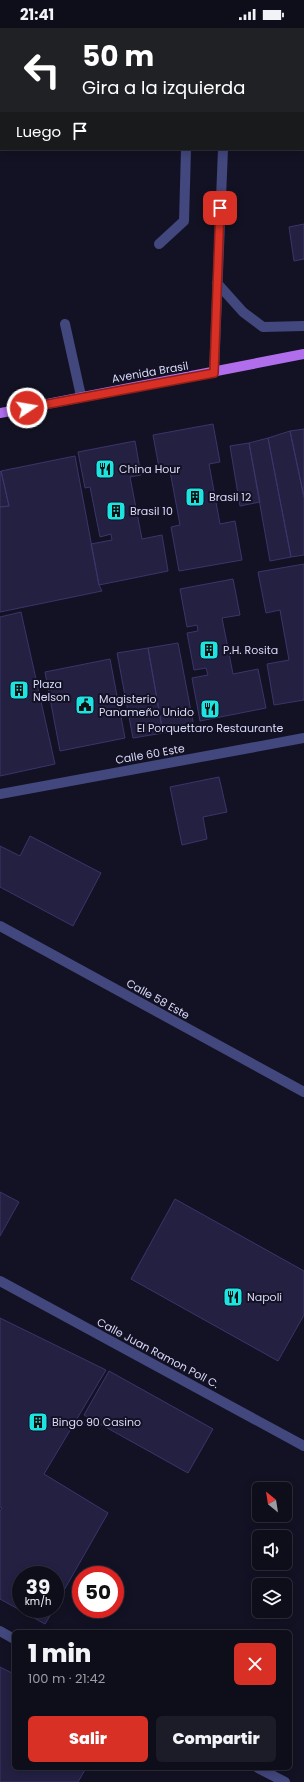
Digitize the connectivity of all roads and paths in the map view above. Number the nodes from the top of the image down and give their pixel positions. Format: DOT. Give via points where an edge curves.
graph roads {
  1 [pos="186,150"];
  2 [pos="223,150"];
  3 [pos="160,244"];
  4 [pos="217,283"];
  5 [pos="65,324"];
  6 [pos="304,326"];
  7 [pos="304,354"];
  8 [pos="214,373"];
  9 [pos="81,396"];
  10 [pos="0,413"];
  11 [pos="304,738"];
  12 [pos="0,794"];
  13 [pos="0,926"];
  14 [pos="304,1092"];
  15 [pos="0,1281"];
  16 [pos="304,1446"];
  17 [pos="0,1631"];
  18 [pos="12,1638"];
  19 [pos="262,1770"];
  20 [pos="285,1782"];
  1 -- 3 [label="street" via="184,221"];
  2 -- 4 [label="street"];
  4 -- 6 [label="street" via="243,312 263,327"];
  4 -- 8 [label="street"];
  5 -- 9 [label="street"];
  7 -- 8 [label="main road, Avenida Brasil"];
  8 -- 9 [label="main road, Avenida Brasil"];
  9 -- 10 [label="main road, Avenida Brasil"];
  11 -- 12 [label="street, Calle 60 Este"];
  13 -- 14 [label="street, Calle 58 Este"];
  15 -- 16 [label="street, Calle Juan Ramon Poll C."];
  17 -- 18 [label="street"];
  19 -- 20 [label="street"];
}
